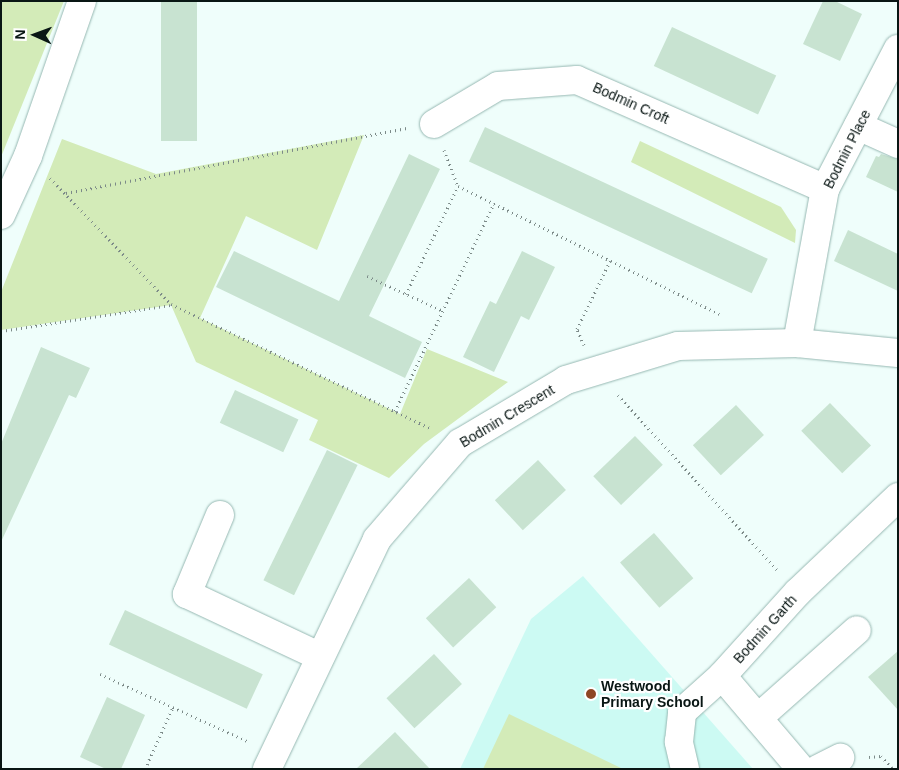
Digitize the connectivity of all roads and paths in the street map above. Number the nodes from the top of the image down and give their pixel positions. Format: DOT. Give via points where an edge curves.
graph roads {
  1 [pos="82,1"];
  2 [pos="898,49"];
  3 [pos="434,124"];
  4 [pos="858,126"];
  5 [pos="898,144"];
  6 [pos="28,156"];
  7 [pos="458,186"];
  8 [pos="825,189"];
  9 [pos="66,193"];
  10 [pos="494,204"];
  11 [pos="1,215"];
  12 [pos="610,260"];
  13 [pos="367,276"];
  14 [pos="406,294"];
  15 [pos="171,304"];
  16 [pos="442,311"];
  17 [pos="728,318"];
  18 [pos="1,331"];
  19 [pos="797,343"];
  20 [pos="898,353"];
  21 [pos="596,371"];
  22 [pos="395,411"];
  23 [pos="460,443"];
  24 [pos="898,497"];
  25 [pos="220,515"];
  26 [pos="798,592"];
  27 [pos="857,630"];
  28 [pos="319,656"];
  29 [pos="100,674"];
  30 [pos="722,676"];
  31 [pos="173,707"];
  32 [pos="758,718"];
  33 [pos="271,761"];
  34 [pos="145,769"];
  35 [pos="685,769"];
  36 [pos="802,769"];
  1 -- 6 [label="street"];
  2 -- 4 [label="street, Bodmin Place"];
  3 -- 7 [label="path"];
  3 -- 8 [label="street, Bodmin Croft" via="498,86 577,80"];
  3 -- 9 [label="path"];
  4 -- 5 [label="street"];
  4 -- 8 [label="street, Bodmin Place"];
  6 -- 9 [label="path"];
  6 -- 11 [label="street"];
  7 -- 10 [label="path"];
  7 -- 14 [label="path"];
  8 -- 19 [label="street, Bodmin Place"];
  9 -- 15 [label="path"];
  10 -- 12 [label="path"];
  10 -- 16 [label="path"];
  12 -- 17 [label="path"];
  12 -- 21 [label="path" via="577,329"];
  13 -- 14 [label="path"];
  14 -- 16 [label="path"];
  15 -- 18 [label="path"];
  15 -- 22 [label="path"];
  16 -- 22 [label="path"];
  19 -- 20 [label="street, Bodmin Crescent"];
  19 -- 21 [label="street, Bodmin Crescent" via="678,346"];
  21 -- 23 [label="street, Bodmin Crescent" via="566,380"];
  21 -- 26 [label="path"];
  22 -- 23 [label="path"];
  23 -- 28 [label="street, Bodmin Crescent" via="377,539"];
  24 -- 26 [label="street, Bodmin Garth"];
  25 -- 28 [label="street" via="187,594"];
  26 -- 30 [label="street, Bodmin Garth"];
  27 -- 32 [label="street"];
  28 -- 33 [label="street, Bodmin Crescent"];
  29 -- 31 [label="path"];
  30 -- 32 [label="street"];
  30 -- 35 [label="street, Bodmin Garth" via="682,712 679,742"];
  31 -- 33 [label="path"];
  31 -- 34 [label="path"];
  32 -- 36 [label="street"];
}
